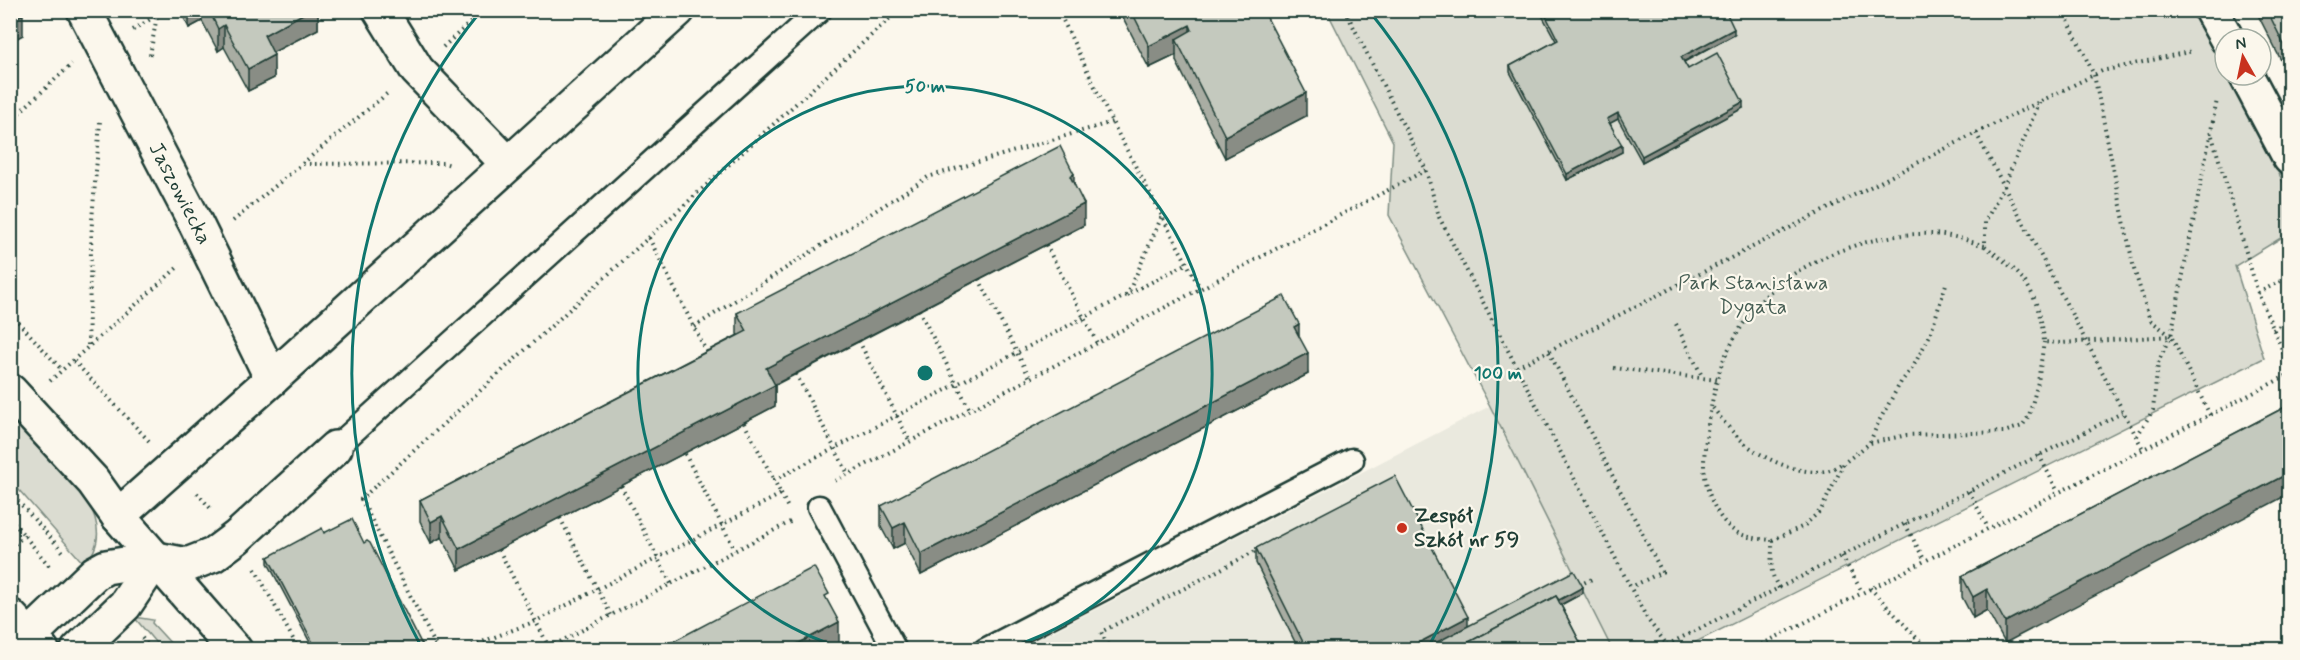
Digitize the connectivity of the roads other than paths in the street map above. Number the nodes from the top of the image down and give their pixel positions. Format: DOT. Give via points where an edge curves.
graph roads {
  1 [pos="84,10"];
  2 [pos="380,10"];
  3 [pos="820,10"];
  4 [pos="670,13"];
  5 [pos="2236,87"];
  6 [pos="2289,158"];
  7 [pos="500,172"];
  8 [pos="272,379"];
  9 [pos="17,398"];
  10 [pos="335,448"];
  11 [pos="1352,460"];
  12 [pos="819,507"];
  13 [pos="118,516"];
  14 [pos="156,559"];
  15 [pos="27,634"];
  16 [pos="78,650"];
  17 [pos="236,650"];
  18 [pos="896,650"];
  19 [pos="985,650"];
  1 -- 8 [label="street, Jaszowiecka"];
  2 -- 7 [label="street" via="417,70"];
  3 -- 10 [label="lane"];
  4 -- 7 [label="street"];
  5 -- 6 [label="street"];
  7 -- 8 [label="street"];
  8 -- 13 [label="street"];
  9 -- 13 [label="street" via="93,481"];
  10 -- 14 [label="street" via="213,555 187,565"];
  11 -- 19 [label="lane"];
  12 -- 18 [label="lane"];
  13 -- 14 [label="street"];
  14 -- 15 [label="street" via="106,567 95,573"];
  14 -- 16 [label="street" via="125,605"];
  14 -- 17 [label="street"];
}
